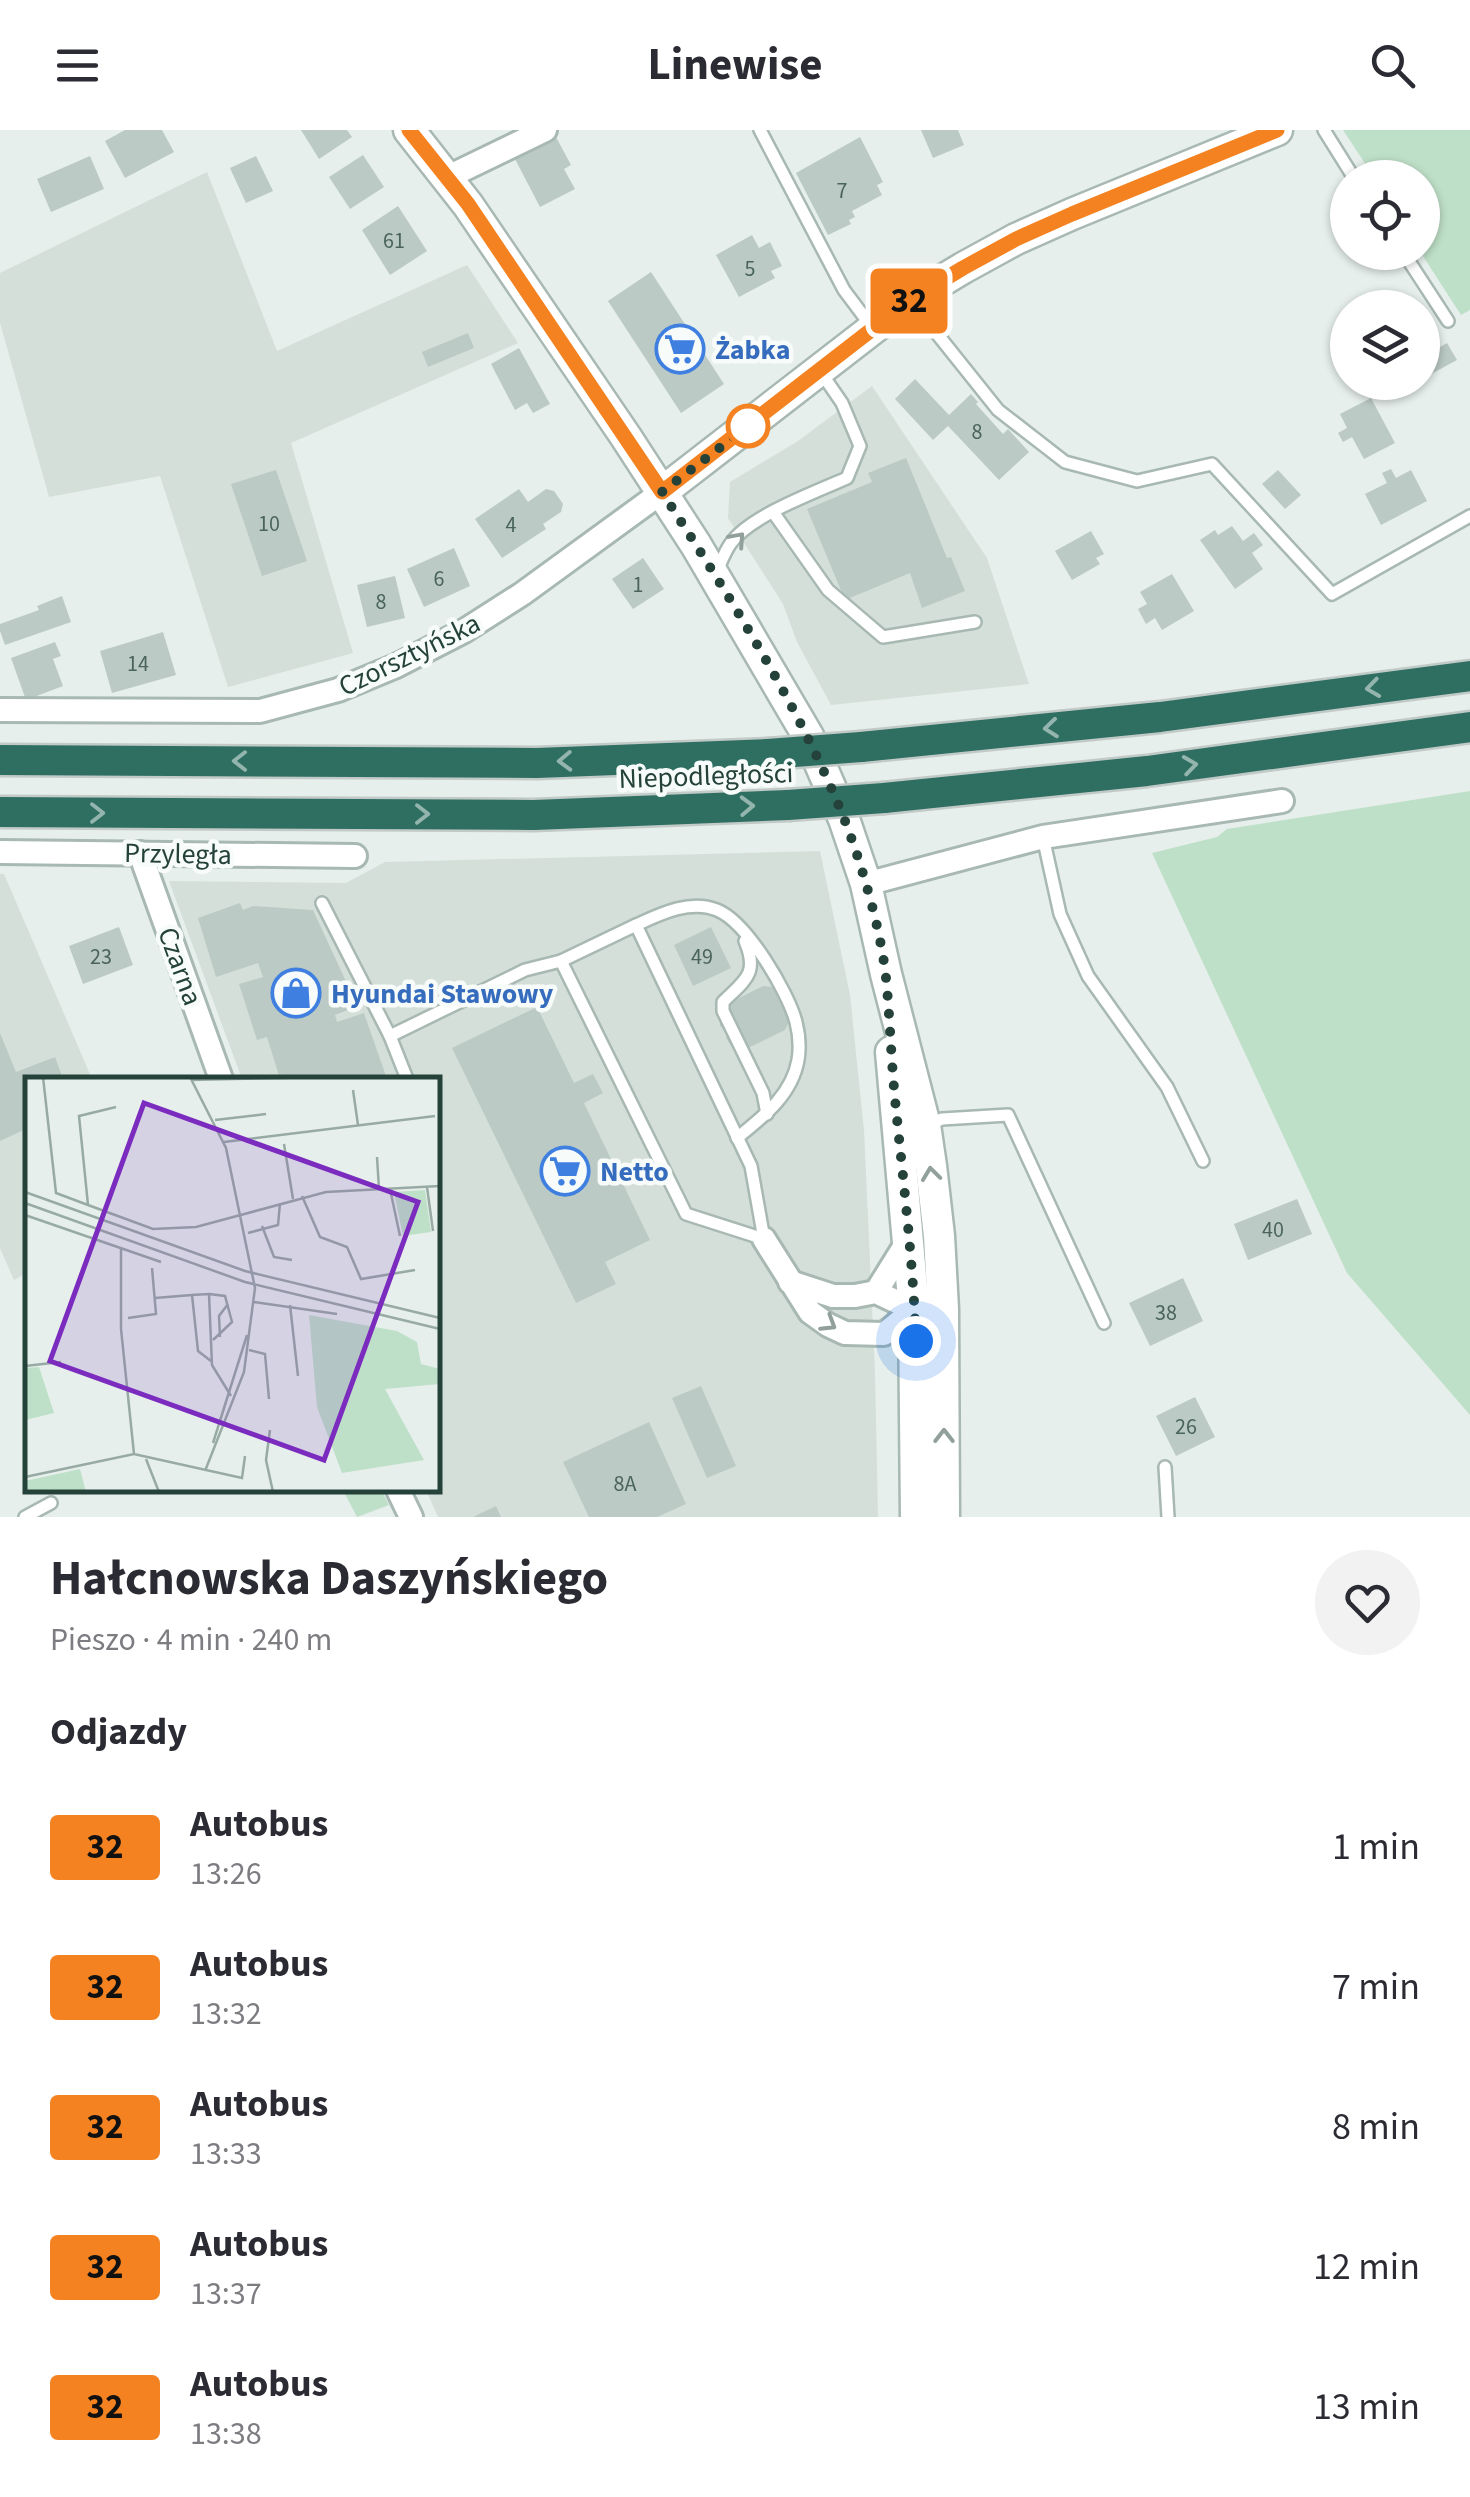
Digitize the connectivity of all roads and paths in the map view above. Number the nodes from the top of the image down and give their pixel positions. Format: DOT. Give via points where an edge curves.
graph roads {
  1 [pos="409,130"];
  2 [pos="544,130"];
  3 [pos="760,130"];
  4 [pos="1324,130"];
  5 [pos="1268,132"];
  6 [pos="1343,160"];
  7 [pos="448,177"];
  8 [pos="1415,270"];
  9 [pos="910,300"];
  10 [pos="1448,322"];
  11 [pos="873,329"];
  12 [pos="820,371"];
  13 [pos="662,492"];
  14 [pos="773,512"];
  15 [pos="1470,516"];
  16 [pos="714,576"];
  17 [pos="975,622"];
  18 [pos="1470,676"];
  19 [pos="0,710"];
  20 [pos="1470,727"];
  21 [pos="0,760"];
  22 [pos="1282,801"];
  23 [pos="0,812"];
  24 [pos="1043,838"];
  25 [pos="0,852"];
  26 [pos="140,853"];
  27 [pos="355,856"];
  28 [pos="866,884"];
  29 [pos="322,903"];
  30 [pos="738,925"];
  31 [pos="636,926"];
  32 [pos="562,961"];
  33 [pos="886,974"];
  34 [pos="390,1036"];
  35 [pos="220,1077"];
  36 [pos="407,1077"];
  37 [pos="767,1114"];
  38 [pos="925,1125"];
  39 [pos="738,1138"];
  40 [pos="1203,1161"];
  41 [pos="764,1239"];
  42 [pos="910,1239"];
  43 [pos="940,1271"];
  44 [pos="790,1282"];
  45 [pos="876,1292"];
  46 [pos="914,1310"];
  47 [pos="1104,1323"];
  48 [pos="884,1334"];
  49 [pos="944,1356"];
  50 [pos="916,1371"];
  51 [pos="1165,1468"];
  52 [pos="399,1492"];
  53 [pos="51,1502"];
  54 [pos="25,1517"];
  55 [pos="411,1517"];
  56 [pos="916,1517"];
  57 [pos="944,1517"];
  58 [pos="1168,1517"];
  1 -- 7 [label="street"];
  2 -- 7 [label="street"];
  3 -- 11 [label="lane" via="844,290"];
  4 -- 6 [label="lane"];
  5 -- 9 [label="street" via="1016,239"];
  7 -- 13 [label="street"];
  8 -- 10 [label="lane"];
  9 -- 11 [label="street"];
  9 -- 15 [label="lane" via="998,410 1065,462 1137,481 1212,464 1332,594"];
  11 -- 12 [label="street"];
  12 -- 13 [label="street"];
  12 -- 14 [label="lane" via="860,446 846,478"];
  13 -- 16 [label="street"];
  13 -- 19 [label="street, Czorsztyńska" via="464,631 338,690 260,712"];
  16 -- 14 [label="lane, one-way" via="731,542"];
  14 -- 17 [label="lane" via="828,590 882,637"];
  16 -- 28 [label="street" via="808,736"];
  18 -- 21 [label="highway, Niepodległości, one-way, bridge" via="1160,717 768,754 537,762"];
  23 -- 20 [label="highway, Niepodległości, one-way, bridge" via="534,815 788,804 1147,771"];
  22 -- 24 [label="street"];
  24 -- 28 [label="street"];
  24 -- 40 [label="lane" via="1060,914 1088,976 1167,1088"];
  25 -- 26 [label="street, Przyległa"];
  26 -- 27 [label="street, Przyległa"];
  26 -- 35 [label="street, Czarna"];
  28 -- 33 [label="street"];
  29 -- 34 [label="lane"];
  30 -- 31 [label="lane" via="718,910 697,906"];
  30 -- 37 [label="lane" via="751,968 723,1011"];
  30 -- 37 [label="lane" via="768,962 799,1036 798,1063"];
  31 -- 32 [label="lane"];
  31 -- 39 [label="lane"];
  32 -- 34 [label="lane" via="525,970"];
  32 -- 41 [label="lane" via="686,1214"];
  33 -- 38 [label="street"];
  33 -- 42 [label="street"];
  34 -- 36 [label="lane"];
  37 -- 39 [label="lane"];
  43 -- 38 [label="street, one-way"];
  38 -- 47 [label="lane" via="1008,1114"];
  39 -- 41 [label="lane" via="751,1166"];
  41 -- 44 [label="street"];
  42 -- 45 [label="street"];
  42 -- 46 [label="street"];
  43 -- 46 [label="street"];
  43 -- 49 [label="street"];
  44 -- 45 [label="street" via="834,1296"];
  44 -- 48 [label="street, one-way" via="828,1326 844,1334"];
  45 -- 46 [label="street"];
  46 -- 48 [label="street"];
  46 -- 49 [label="street"];
  46 -- 50 [label="street"];
  48 -- 50 [label="street"];
  57 -- 49 [label="street, one-way"];
  50 -- 56 [label="street"];
  51 -- 58 [label="lane"];
  52 -- 55 [label="street"];
  53 -- 54 [label="lane"];
}
